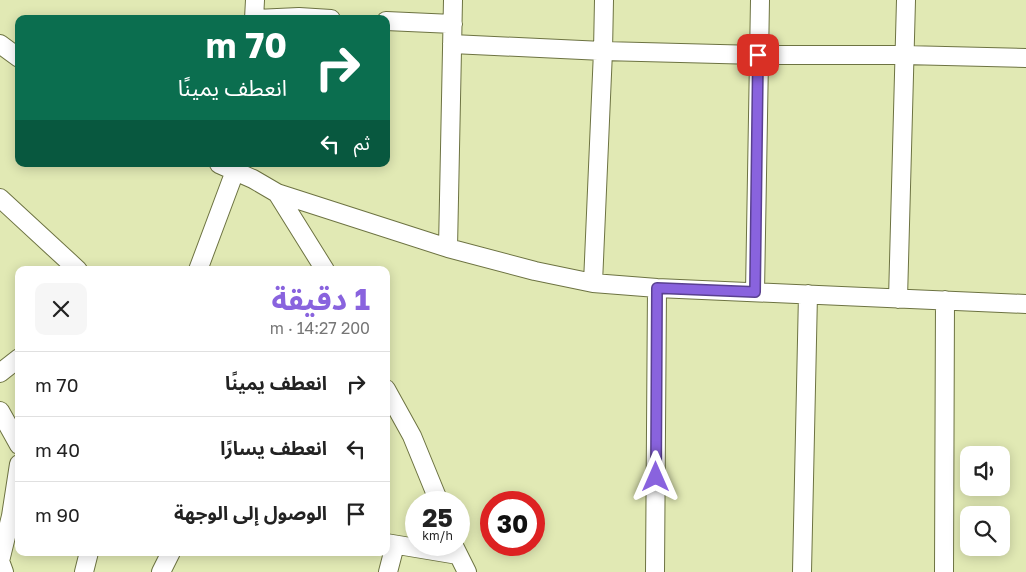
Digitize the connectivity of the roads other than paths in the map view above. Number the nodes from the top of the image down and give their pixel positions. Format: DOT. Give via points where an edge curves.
graph roads {
  1 [pos="255,0"];
  2 [pos="453,0"];
  3 [pos="604,0"];
  4 [pos="760,0"];
  5 [pos="906,0"];
  6 [pos="255,15"];
  7 [pos="390,21"];
  8 [pos="453,24"];
  9 [pos="0,44"];
  10 [pos="452,44"];
  11 [pos="603,51"];
  12 [pos="15,55"];
  13 [pos="758,55"];
  14 [pos="904,55"];
  15 [pos="1026,58"];
  16 [pos="225,167"];
  17 [pos="235,171"];
  18 [pos="253,172"];
  19 [pos="277,193"];
  20 [pos="0,198"];
  21 [pos="448,248"];
  22 [pos="74,266"];
  23 [pos="199,266"];
  24 [pos="323,266"];
  25 [pos="592,283"];
  26 [pos="657,288"];
  27 [pos="755,292"];
  28 [pos="808,294"];
  29 [pos="898,299"];
  30 [pos="945,300"];
  31 [pos="1026,304"];
  32 [pos="15,361"];
  33 [pos="0,373"];
  34 [pos="390,396"];
  35 [pos="0,410"];
  36 [pos="15,438"];
  37 [pos="15,490"];
  38 [pos="434,491"];
  39 [pos="390,544"];
  40 [pos="405,545"];
  41 [pos="88,556"];
  42 [pos="169,556"];
  43 [pos="389,556"];
  44 [pos="459,556"];
  45 [pos="0,561"];
  46 [pos="4,572"];
  47 [pos="84,572"];
  48 [pos="161,572"];
  49 [pos="388,572"];
  50 [pos="467,572"];
  51 [pos="655,572"];
  52 [pos="802,572"];
  53 [pos="944,572"];
  1 -- 6 [label="street"];
  2 -- 8 [label="street"];
  3 -- 11 [label="street"];
  4 -- 13 [label="street"];
  5 -- 14 [label="street"];
  7 -- 8 [label="street"];
  8 -- 10 [label="street"];
  9 -- 12 [label="street"];
  10 -- 11 [label="street"];
  10 -- 21 [label="street"];
  11 -- 13 [label="street"];
  11 -- 25 [label="street"];
  13 -- 14 [label="street"];
  13 -- 27 [label="street"];
  14 -- 15 [label="street"];
  14 -- 29 [label="street"];
  16 -- 17 [label="street"];
  17 -- 18 [label="street"];
  17 -- 23 [label="street"];
  18 -- 19 [label="street"];
  19 -- 21 [label="street"];
  19 -- 24 [label="street"];
  20 -- 22 [label="street"];
  21 -- 25 [label="street"];
  25 -- 26 [label="street"];
  26 -- 27 [label="street"];
  26 -- 51 [label="street"];
  27 -- 28 [label="street"];
  28 -- 29 [label="street"];
  28 -- 52 [label="street"];
  29 -- 30 [label="street"];
  30 -- 31 [label="street"];
  30 -- 53 [label="street"];
  32 -- 33 [label="street"];
  34 -- 38 [label="street" via="412,436"];
  35 -- 36 [label="street"];
  37 -- 45 [label="street"];
  39 -- 40 [label="street"];
  41 -- 47 [label="street"];
  42 -- 48 [label="street"];
  43 -- 49 [label="street"];
  44 -- 50 [label="street"];
  45 -- 46 [label="street"];
}
